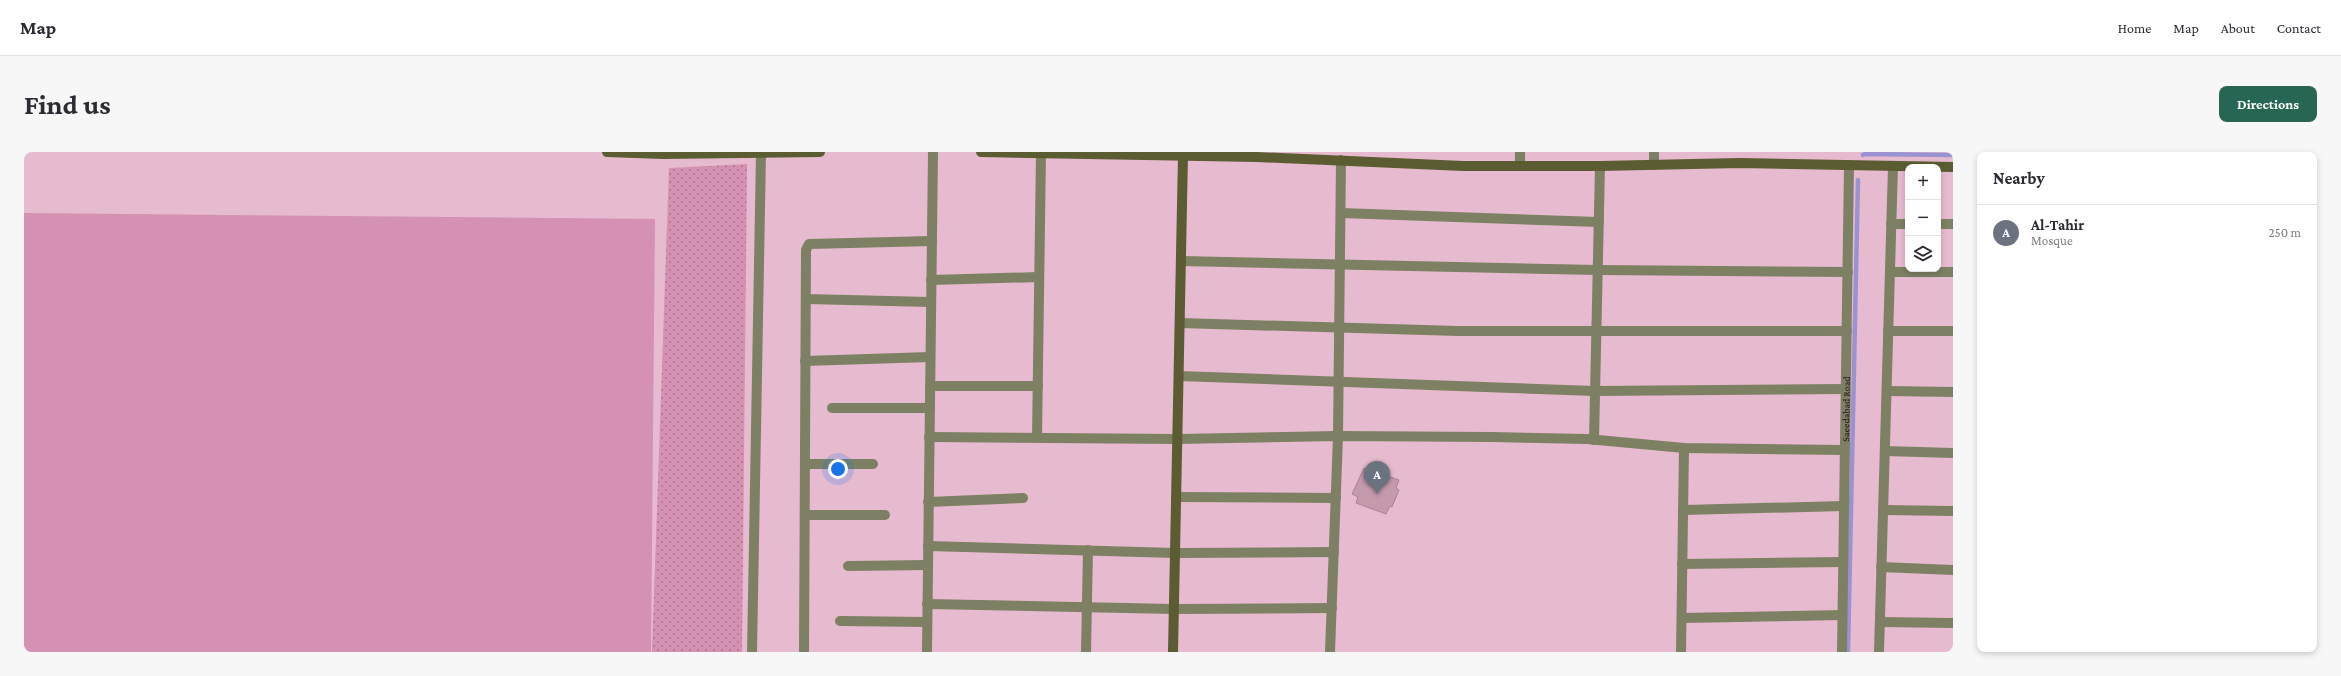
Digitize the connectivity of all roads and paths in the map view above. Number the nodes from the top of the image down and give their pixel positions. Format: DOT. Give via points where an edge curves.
graph roads {
  1 [pos="606,152"];
  2 [pos="820,152"];
  3 [pos="933,152"];
  4 [pos="981,152"];
  5 [pos="1041,152"];
  6 [pos="1520,152"];
  7 [pos="1654,152"];
  8 [pos="761,153"];
  9 [pos="1226,154"];
  10 [pos="1183,155"];
  11 [pos="1341,160"];
  12 [pos="1654,165"];
  13 [pos="1850,165"];
  14 [pos="1520,166"];
  15 [pos="1600,166"];
  16 [pos="1893,166"];
  17 [pos="1953,167"];
  18 [pos="1341,213"];
  19 [pos="1599,222"];
  20 [pos="1891,224"];
  21 [pos="1905,224"];
  22 [pos="1941,224"];
  23 [pos="1953,224"];
  24 [pos="932,240"];
  25 [pos="1181,261"];
  26 [pos="1340,265"];
  27 [pos="1598,270"];
  28 [pos="1848,272"];
  29 [pos="1890,272"];
  30 [pos="1953,272"];
  31 [pos="1039,277"];
  32 [pos="931,280"];
  33 [pos="806,299"];
  34 [pos="931,302"];
  35 [pos="1180,323"];
  36 [pos="1340,327"];
  37 [pos="1596,330"];
  38 [pos="1847,331"];
  39 [pos="1888,331"];
  40 [pos="1953,331"];
  41 [pos="930,357"];
  42 [pos="805,361"];
  43 [pos="1179,376"];
  44 [pos="1339,382"];
  45 [pos="930,386"];
  46 [pos="1038,386"];
  47 [pos="1845,389"];
  48 [pos="1594,391"];
  49 [pos="1887,391"];
  50 [pos="1953,392"];
  51 [pos="832,408"];
  52 [pos="930,408"];
  53 [pos="1338,436"];
  54 [pos="929,437"];
  55 [pos="1037,438"];
  56 [pos="1177,439"];
  57 [pos="1594,440"];
  58 [pos="1684,448"];
  59 [pos="1844,450"];
  60 [pos="1885,451"];
  61 [pos="1953,453"];
  62 [pos="805,464"];
  63 [pos="873,464"];
  64 [pos="1176,497"];
  65 [pos="1023,498"];
  66 [pos="1336,498"];
  67 [pos="928,502"];
  68 [pos="1844,506"];
  69 [pos="1683,510"];
  70 [pos="1883,510"];
  71 [pos="1953,511"];
  72 [pos="805,515"];
  73 [pos="885,515"];
  74 [pos="928,546"];
  75 [pos="1088,550"];
  76 [pos="1334,552"];
  77 [pos="1175,553"];
  78 [pos="1843,562"];
  79 [pos="1682,564"];
  80 [pos="928,565"];
  81 [pos="848,566"];
  82 [pos="1881,567"];
  83 [pos="1953,570"];
  84 [pos="927,604"];
  85 [pos="1087,607"];
  86 [pos="1332,608"];
  87 [pos="1174,609"];
  88 [pos="1842,615"];
  89 [pos="1682,618"];
  90 [pos="840,621"];
  91 [pos="927,622"];
  92 [pos="1880,622"];
  93 [pos="1953,623"];
  94 [pos="752,652"];
  95 [pos="804,652"];
  96 [pos="927,652"];
  97 [pos="1086,652"];
  98 [pos="1173,652"];
  99 [pos="1330,652"];
  100 [pos="1681,652"];
  101 [pos="1842,652"];
  102 [pos="1879,652"];
  1 -- 8 [label="street"];
  2 -- 8 [label="street"];
  3 -- 24 [label="street"];
  4 -- 5 [label="street"];
  5 -- 10 [label="street"];
  5 -- 31 [label="street"];
  6 -- 14 [label="street"];
  7 -- 12 [label="street"];
  8 -- 94 [label="street"];
  9 -- 10 [label="street"];
  9 -- 11 [label="street"];
  10 -- 25 [label="street"];
  11 -- 14 [label="street"];
  11 -- 18 [label="street"];
  12 -- 13 [label="street"];
  12 -- 15 [label="street"];
  13 -- 16 [label="street"];
  13 -- 28 [label="street, Saeedabad Road"];
  14 -- 15 [label="street"];
  15 -- 19 [label="street"];
  16 -- 17 [label="street"];
  16 -- 20 [label="street"];
  18 -- 19 [label="street"];
  18 -- 26 [label="street"];
  19 -- 27 [label="street"];
  20 -- 21 [label="street"];
  20 -- 29 [label="street"];
  22 -- 23 [label="street"];
  24 -- 32 [label="street"];
  24 -- 33 [label="street" via="809,244 806,250"];
  25 -- 26 [label="street"];
  25 -- 35 [label="street"];
  26 -- 27 [label="street"];
  26 -- 36 [label="street"];
  27 -- 28 [label="street"];
  27 -- 37 [label="street"];
  28 -- 38 [label="street, Saeedabad Road"];
  29 -- 30 [label="street"];
  29 -- 39 [label="street"];
  31 -- 32 [label="street"];
  31 -- 46 [label="street"];
  32 -- 34 [label="street"];
  33 -- 34 [label="street"];
  33 -- 42 [label="street"];
  34 -- 41 [label="street"];
  35 -- 36 [label="street"];
  35 -- 43 [label="street"];
  36 -- 37 [label="street" via="1458,331"];
  36 -- 44 [label="street"];
  37 -- 38 [label="street"];
  37 -- 48 [label="street"];
  38 -- 47 [label="street, Saeedabad Road"];
  39 -- 40 [label="street"];
  39 -- 49 [label="street"];
  41 -- 42 [label="street"];
  41 -- 45 [label="street"];
  42 -- 62 [label="street"];
  43 -- 44 [label="street"];
  43 -- 56 [label="street"];
  44 -- 48 [label="street"];
  44 -- 53 [label="street"];
  45 -- 46 [label="street"];
  45 -- 52 [label="street"];
  46 -- 55 [label="street"];
  47 -- 48 [label="street"];
  47 -- 59 [label="street, Saeedabad Road"];
  48 -- 57 [label="street"];
  49 -- 50 [label="street"];
  49 -- 60 [label="street"];
  51 -- 52 [label="street"];
  52 -- 54 [label="street"];
  53 -- 56 [label="street"];
  53 -- 57 [label="street"];
  53 -- 66 [label="street"];
  54 -- 55 [label="street"];
  54 -- 67 [label="street"];
  55 -- 56 [label="street"];
  56 -- 64 [label="street"];
  57 -- 58 [label="street"];
  58 -- 59 [label="street"];
  58 -- 69 [label="street"];
  59 -- 68 [label="street, Saeedabad Road"];
  60 -- 61 [label="street"];
  60 -- 70 [label="street"];
  62 -- 63 [label="street"];
  62 -- 72 [label="street"];
  64 -- 66 [label="street"];
  64 -- 77 [label="street"];
  65 -- 67 [label="street"];
  66 -- 76 [label="street"];
  67 -- 74 [label="street"];
  68 -- 69 [label="street"];
  68 -- 78 [label="street, Saeedabad Road"];
  69 -- 79 [label="street"];
  70 -- 71 [label="street"];
  70 -- 82 [label="street"];
  72 -- 73 [label="street"];
  72 -- 95 [label="street"];
  74 -- 75 [label="street"];
  74 -- 80 [label="street"];
  75 -- 77 [label="street"];
  75 -- 85 [label="street"];
  76 -- 77 [label="street"];
  76 -- 86 [label="street"];
  77 -- 87 [label="street"];
  78 -- 79 [label="street"];
  78 -- 88 [label="street, Saeedabad Road"];
  79 -- 89 [label="street"];
  80 -- 81 [label="street"];
  80 -- 84 [label="street"];
  82 -- 83 [label="street"];
  82 -- 92 [label="street"];
  84 -- 85 [label="street"];
  84 -- 91 [label="street"];
  85 -- 87 [label="street"];
  85 -- 97 [label="street"];
  86 -- 87 [label="street"];
  86 -- 99 [label="street"];
  87 -- 98 [label="street"];
  88 -- 89 [label="street"];
  88 -- 101 [label="street, Saeedabad Road"];
  89 -- 100 [label="street"];
  90 -- 91 [label="street"];
  91 -- 96 [label="street"];
  92 -- 93 [label="street"];
  92 -- 102 [label="street"];
}
